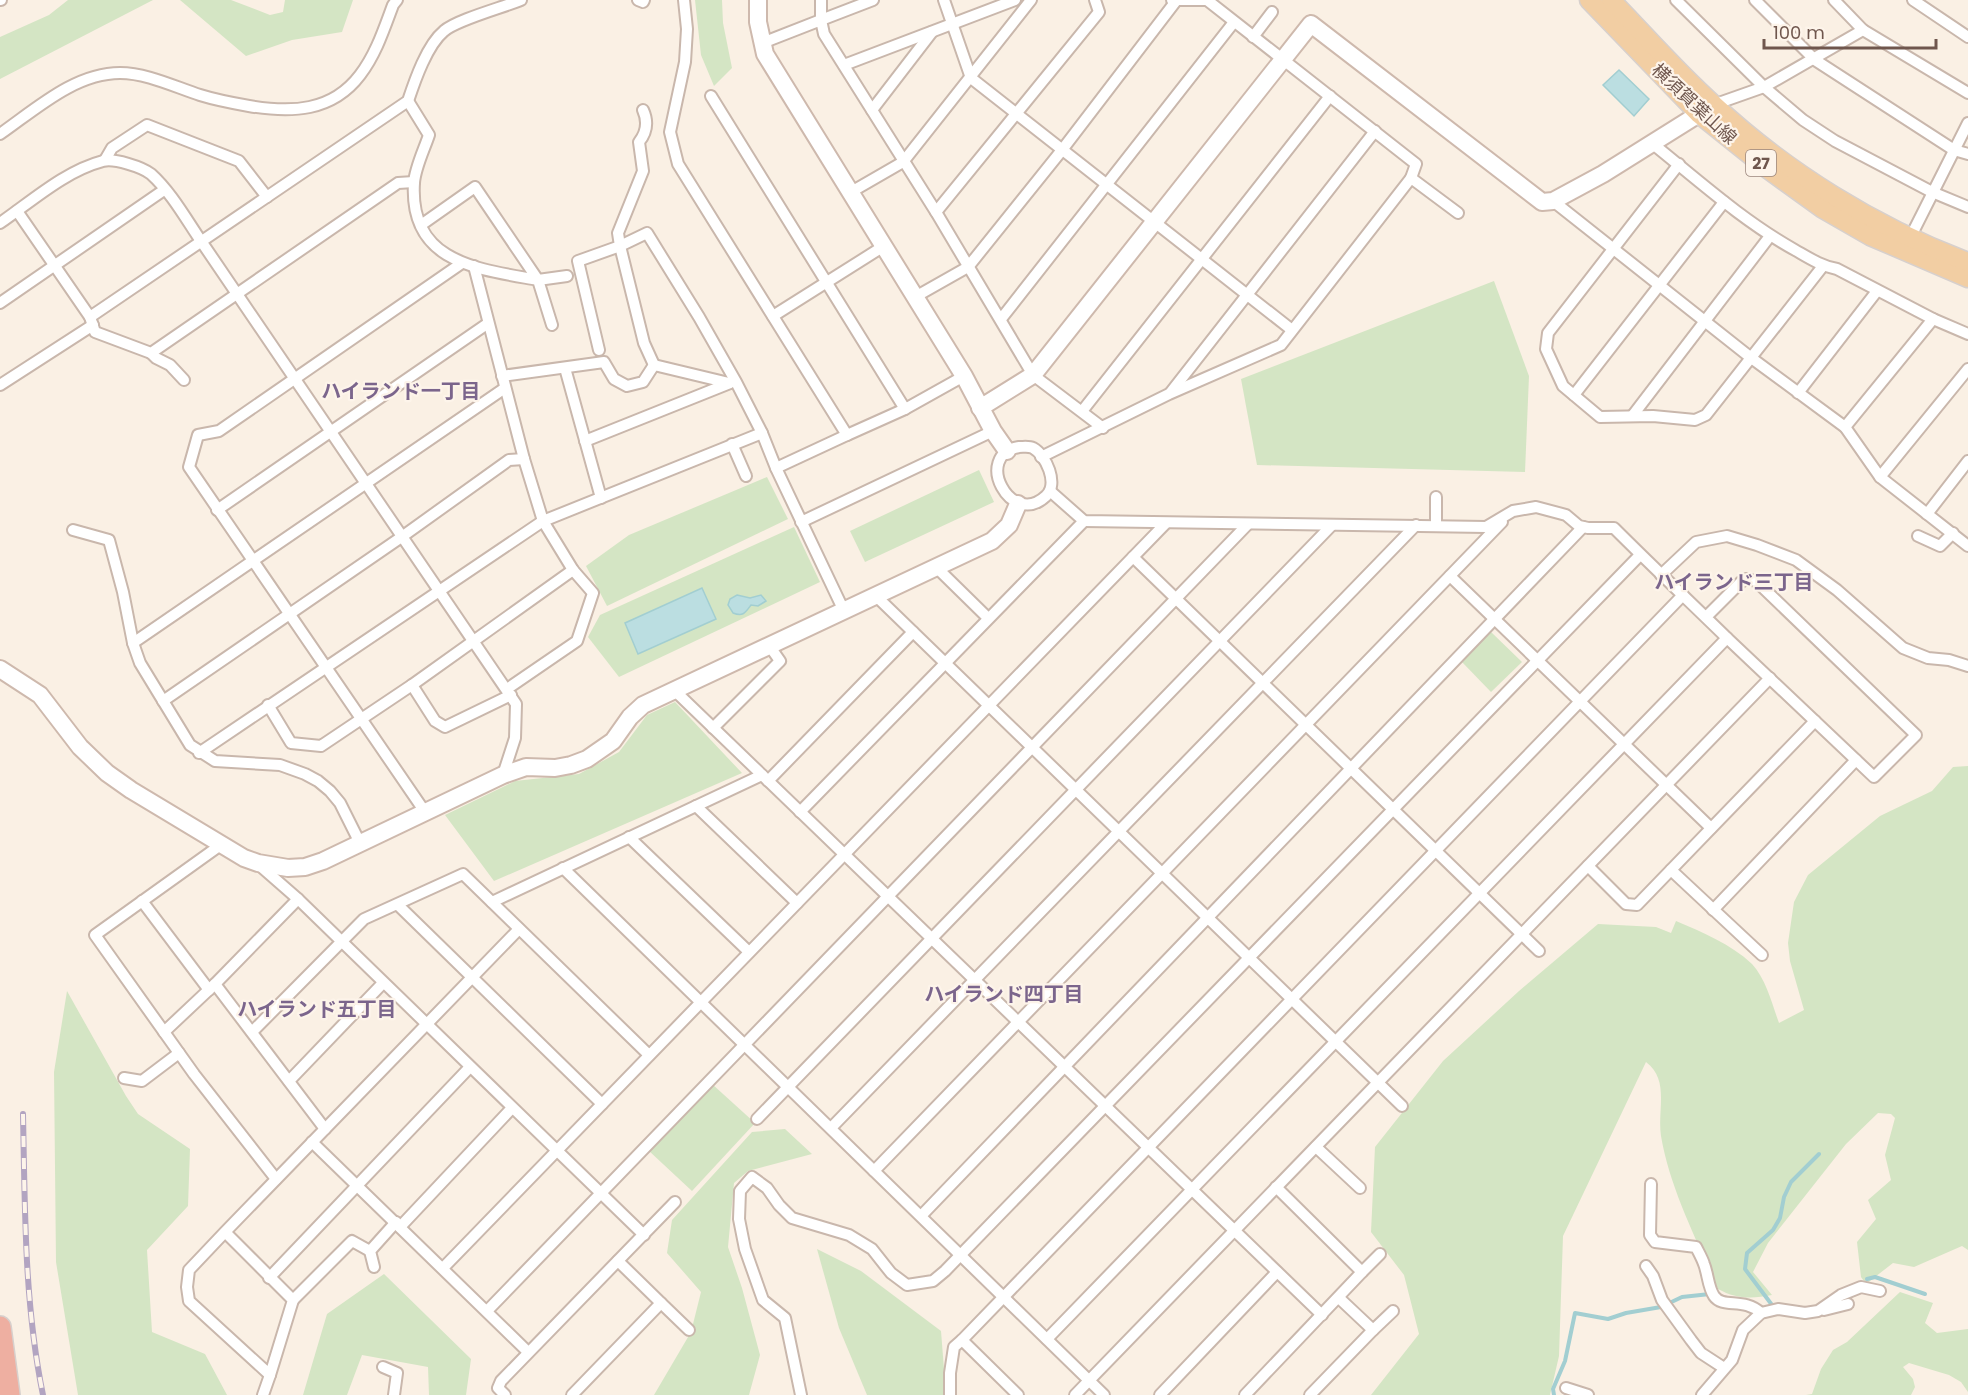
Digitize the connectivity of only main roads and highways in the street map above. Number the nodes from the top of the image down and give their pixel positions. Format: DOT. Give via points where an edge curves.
graph roads {
  1 [pos="1589,0"];
  2 [pos="1611,0"];
  3 [pos="1706,109"];
  4 [pos="1968,262"];
  5 [pos="1968,278"];
  6 [pos="0,1327"];
  7 [pos="9,1395"];
  1 -- 3 [label="main road, 横須賀葉山線 / 27"];
  2 -- 3 [label="main road, 横須賀葉山線 / 27"];
  3 -- 4 [label="main road, 横須賀葉山線 / 27" via="1842,200 1910,238"];
  3 -- 5 [label="main road, 横須賀葉山線 / 27" via="1769,170 1824,209 1870,236"];
  6 -- 7 [label="highway"];
}
